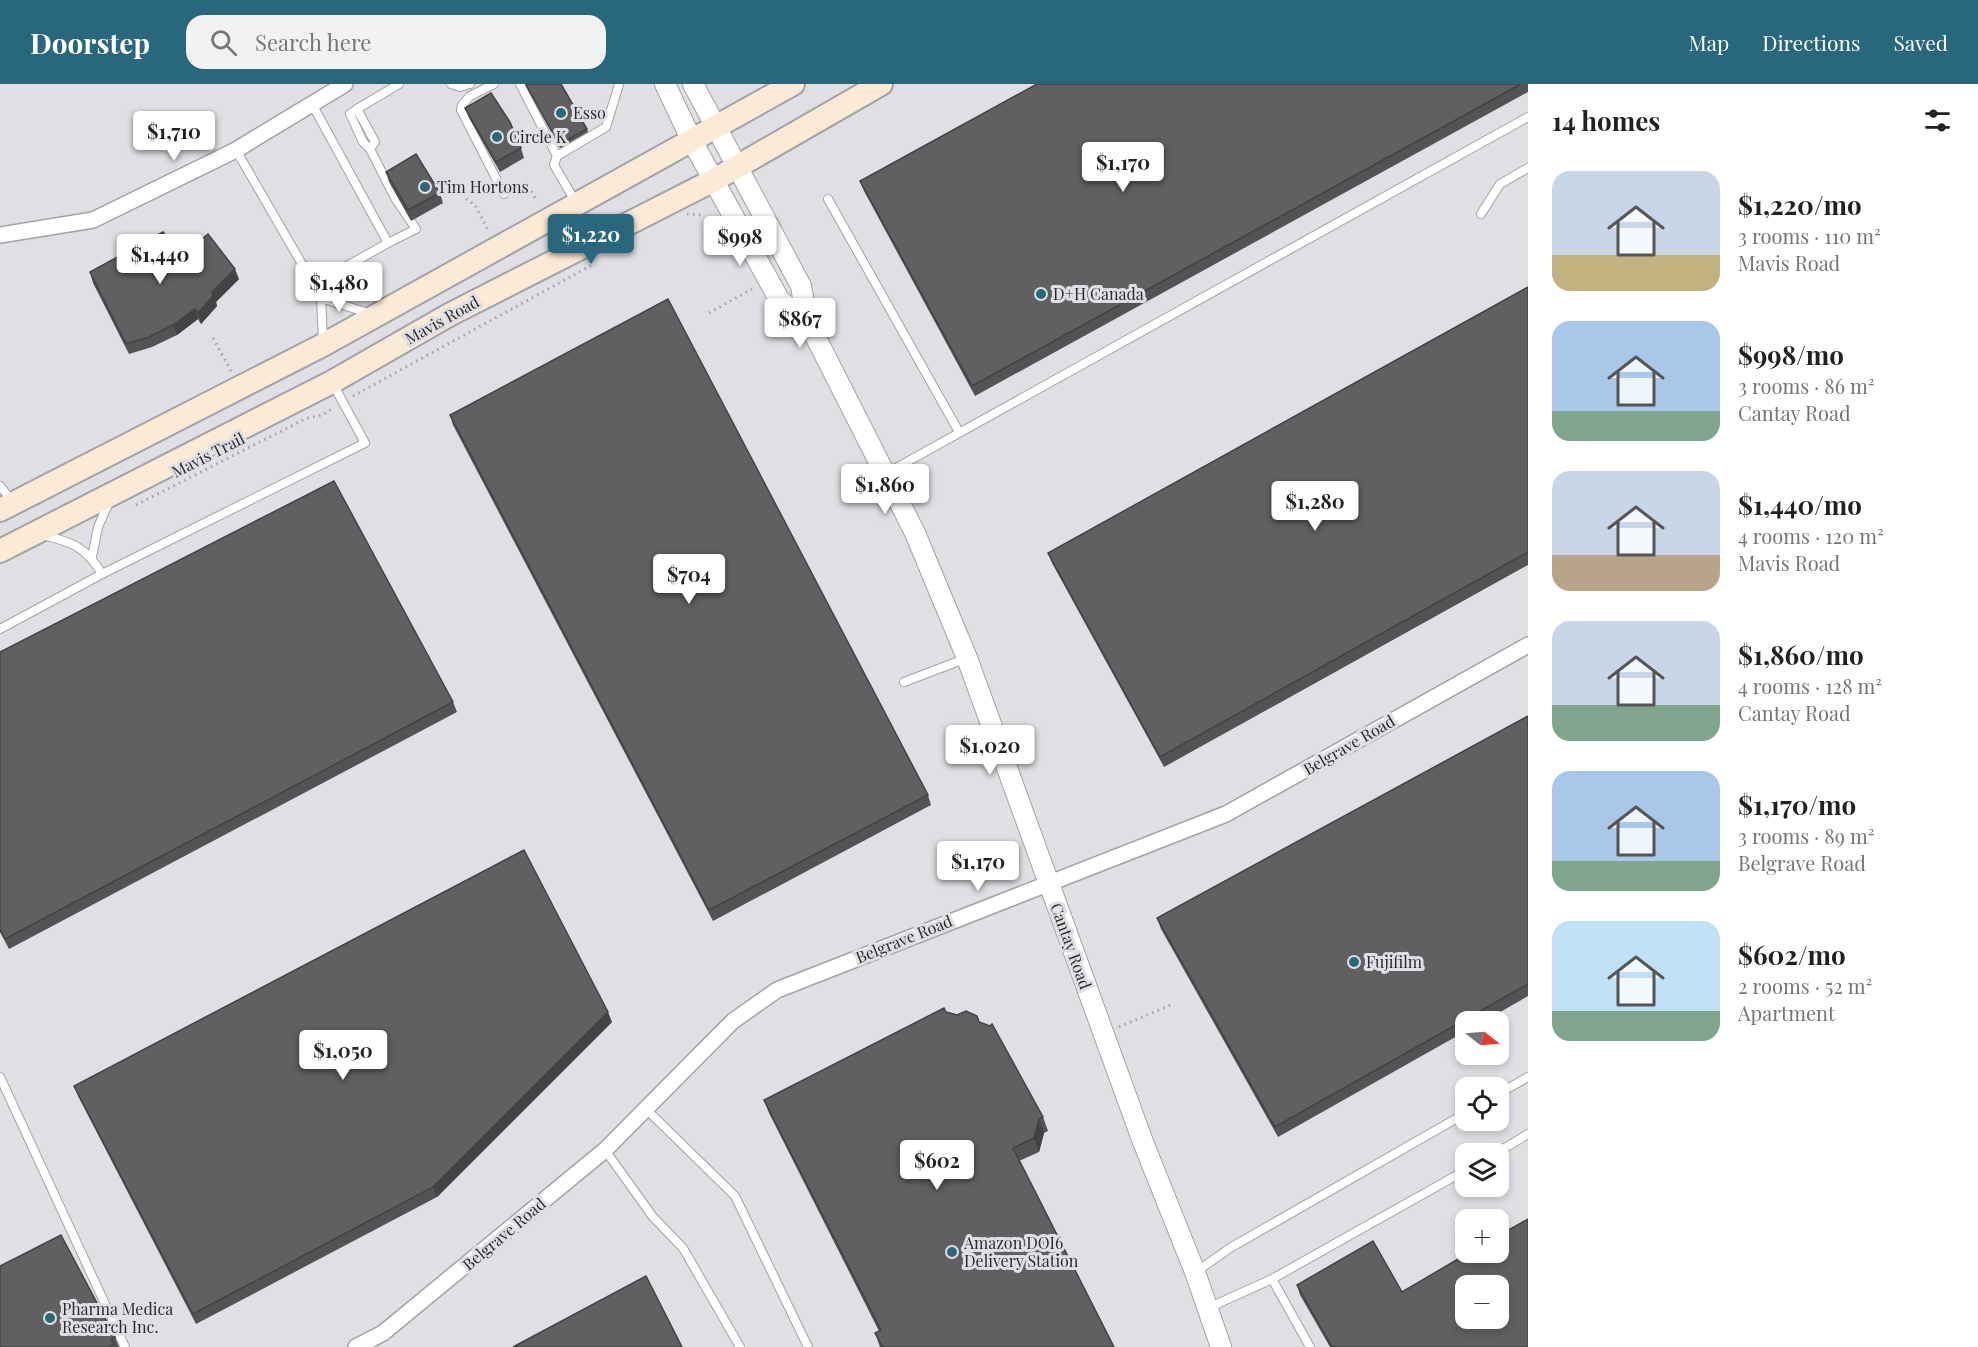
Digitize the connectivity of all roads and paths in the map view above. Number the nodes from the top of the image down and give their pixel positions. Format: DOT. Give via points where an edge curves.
graph roads {
  1 [pos="345,84"];
  2 [pos="399,84"];
  3 [pos="451,84"];
  4 [pos="470,84"];
  5 [pos="494,84"];
  6 [pos="520,84"];
  7 [pos="619,84"];
  8 [pos="665,84"];
  9 [pos="693,84"];
  10 [pos="793,84"];
  11 [pos="881,84"];
  12 [pos="312,104"];
  13 [pos="1528,117"];
  14 [pos="716,128"];
  15 [pos="692,141"];
  16 [pos="236,150"];
  17 [pos="557,156"];
  18 [pos="738,166"];
  19 [pos="1528,168"];
  20 [pos="525,180"];
  21 [pos="714,180"];
  22 [pos="504,194"];
  23 [pos="466,199"];
  24 [pos="828,199"];
  25 [pos="537,201"];
  26 [pos="577,205"];
  27 [pos="1481,214"];
  28 [pos="704,215"];
  29 [pos="678,219"];
  30 [pos="488,230"];
  31 [pos="0,235"];
  32 [pos="388,243"];
  33 [pos="602,260"];
  34 [pos="313,285"];
  35 [pos="752,289"];
  36 [pos="321,298"];
  37 [pos="709,313"];
  38 [pos="375,316"];
  39 [pos="807,320"];
  40 [pos="213,338"];
  41 [pos="323,345"];
  42 [pos="231,371"];
  43 [pos="332,382"];
  44 [pos="367,387"];
  45 [pos="322,415"];
  46 [pos="959,432"];
  47 [pos="885,474"];
  48 [pos="0,486"];
  49 [pos="121,502"];
  50 [pos="7,507"];
  51 [pos="36,533"];
  52 [pos="0,551"];
  53 [pos="92,557"];
  54 [pos="102,574"];
  55 [pos="0,628"];
  56 [pos="1528,645"];
  57 [pos="967,658"];
  58 [pos="904,682"];
  59 [pos="1048,882"];
  60 [pos="1173,1004"];
  61 [pos="1104,1034"];
  62 [pos="0,1077"];
  63 [pos="1528,1077"];
  64 [pos="1509,1088"];
  65 [pos="645,1108"];
  66 [pos="1455,1119"];
  67 [pos="1528,1134"];
  68 [pos="1509,1146"];
  69 [pos="605,1150"];
  70 [pos="1455,1176"];
  71 [pos="1195,1272"];
  72 [pos="1272,1279"];
  73 [pos="1208,1308"];
  74 [pos="125,1347"];
  75 [pos="356,1347"];
  76 [pos="740,1347"];
  77 [pos="808,1347"];
  78 [pos="1221,1347"];
  79 [pos="1310,1347"];
  1 -- 12 [label="street"];
  2 -- 32 [label="lane" via="357,109 375,142 370,149 416,230"];
  3 -- 4 [label="lane"];
  5 -- 22 [label="lane" via="470,96 461,110"];
  6 -- 17 [label="lane"];
  7 -- 17 [label="lane" via="606,127"];
  8 -- 15 [label="street, Cantay Road"];
  9 -- 14 [label="street, Cantay Road"];
  10 -- 14 [label="main road"];
  11 -- 18 [label="main road, Mavis Road"];
  12 -- 16 [label="street"];
  12 -- 32 [label="lane"];
  13 -- 46 [label="lane"];
  14 -- 15 [label="main road"];
  14 -- 18 [label="street, Cantay Road"];
  15 -- 21 [label="street, Cantay Road"];
  15 -- 26 [label="main road"];
  16 -- 31 [label="street" via="93,220"];
  16 -- 34 [label="lane"];
  17 -- 26 [label="lane" via="554,165"];
  18 -- 21 [label="main road, Mavis Road"];
  18 -- 39 [label="street, Cantay Road" via="801,286"];
  19 -- 27 [label="lane" via="1500,184"];
  20 -- 25 [label="path"];
  21 -- 39 [label="street, Cantay Road" via="780,301"];
  21 -- 43 [label="main road, Mavis Road" via="449,315"];
  23 -- 30 [label="path" via="475,206"];
  24 -- 46 [label="lane"];
  26 -- 38 [label="main road"];
  28 -- 29 [label="path" via="686,214"];
  32 -- 34 [label="lane"];
  33 -- 44 [label="path"];
  34 -- 36 [label="lane"];
  35 -- 37 [label="path"];
  36 -- 38 [label="lane"];
  36 -- 41 [label="lane"];
  38 -- 41 [label="main road"];
  39 -- 47 [label="street, Cantay Road"];
  40 -- 42 [label="path"];
  41 -- 50 [label="main road"];
  43 -- 49 [label="main road, Mavis Road"];
  43 -- 54 [label="lane" via="365,443"];
  45 -- 49 [label="path, Mavis Trail" via="307,418"];
  46 -- 47 [label="lane"];
  47 -- 57 [label="street, Cantay Road" via="915,533"];
  48 -- 50 [label="lane"];
  49 -- 51 [label="main road, Mavis Road"];
  49 -- 53 [label="lane" via="98,527"];
  51 -- 52 [label="main road, Mavis Road"];
  51 -- 53 [label="lane" via="71,542"];
  53 -- 54 [label="lane"];
  54 -- 55 [label="lane"];
  56 -- 59 [label="street, Belgrave Road" via="1226,814"];
  57 -- 58 [label="lane"];
  57 -- 59 [label="street, Cantay Road"];
  59 -- 61 [label="street, Cantay Road"];
  59 -- 65 [label="street, Belgrave Road" via="777,990 733,1021"];
  60 -- 61 [label="path"];
  61 -- 71 [label="street, Cantay Road"];
  62 -- 74 [label="lane"];
  63 -- 64 [label="lane"];
  65 -- 69 [label="street, Belgrave Road"];
  65 -- 77 [label="lane" via="735,1196"];
  66 -- 71 [label="lane"];
  67 -- 68 [label="lane"];
  69 -- 75 [label="street, Belgrave Road" via="383,1333"];
  69 -- 76 [label="lane" via="653,1218 683,1248"];
  70 -- 72 [label="lane"];
  71 -- 73 [label="street, Cantay Road"];
  72 -- 73 [label="lane"];
  72 -- 79 [label="lane"];
  73 -- 78 [label="street, Cantay Road"];
}
